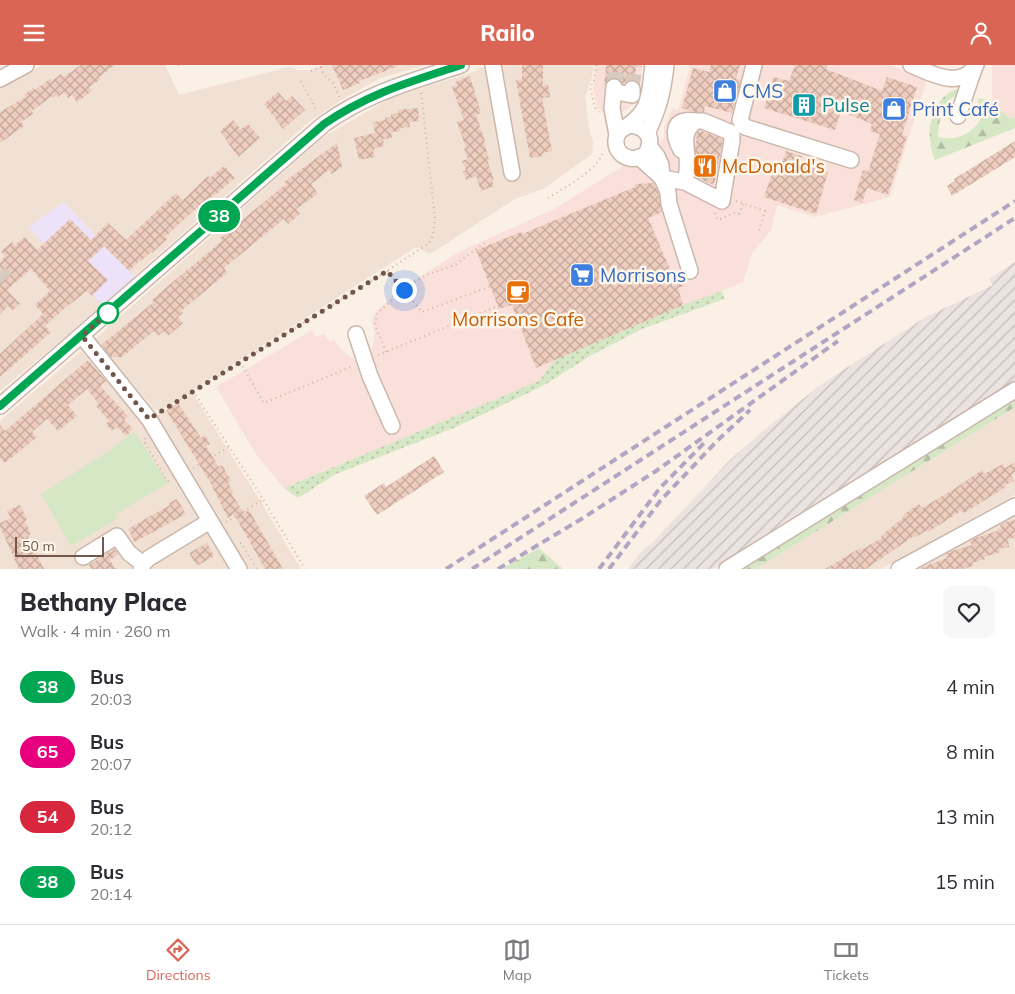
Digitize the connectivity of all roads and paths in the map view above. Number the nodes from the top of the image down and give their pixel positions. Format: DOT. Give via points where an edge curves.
graph roads {
  1 [pos="26,65"];
  2 [pos="461,65"];
  3 [pos="493,65"];
  4 [pos="596,65"];
  5 [pos="653,65"];
  6 [pos="754,65"];
  7 [pos="912,65"];
  8 [pos="321,66"];
  9 [pos="975,67"];
  10 [pos="667,68"];
  11 [pos="311,71"];
  12 [pos="0,79"];
  13 [pos="420,87"];
  14 [pos="618,91"];
  15 [pos="344,101"];
  16 [pos="601,113"];
  17 [pos="958,117"];
  18 [pos="629,125"];
  19 [pos="617,135"];
  20 [pos="645,146"];
  21 [pos="604,149"];
  22 [pos="851,160"];
  23 [pos="512,173"];
  24 [pos="662,178"];
  25 [pos="685,182"];
  26 [pos="548,198"];
  27 [pos="719,203"];
  28 [pos="743,204"];
  29 [pos="758,234"];
  30 [pos="487,241"];
  31 [pos="387,271"];
  32 [pos="690,271"];
  33 [pos="491,286"];
  34 [pos="404,290"];
  35 [pos="356,334"];
  36 [pos="82,336"];
  37 [pos="386,352"];
  38 [pos="1015,390"];
  39 [pos="193,391"];
  40 [pos="0,406"];
  41 [pos="148,426"];
  42 [pos="392,427"];
  43 [pos="229,447"];
  44 [pos="179,477"];
  45 [pos="263,499"];
  46 [pos="1015,506"];
  47 [pos="238,515"];
  48 [pos="210,521"];
  49 [pos="238,543"];
  50 [pos="83,557"];
  51 [pos="142,566"];
  52 [pos="239,569"];
  53 [pos="257,569"];
  54 [pos="304,569"];
  55 [pos="727,569"];
  56 [pos="899,569"];
  1 -- 12 [label="street"];
  2 -- 36 [label="street" via="388,89 324,124"];
  3 -- 23 [label="street"];
  4 -- 16 [label="path" via="590,87 595,108"];
  5 -- 18 [label="street" via="646,106"];
  6 -- 22 [label="street" via="740,120 745,127"];
  7 -- 9 [label="street" via="950,78 964,77"];
  8 -- 11 [label="path"];
  8 -- 15 [label="path"];
  9 -- 17 [label="street"];
  10 -- 20 [label="street"];
  13 -- 31 [label="path" via="435,228 429,243"];
  14 -- 19 [label="street" via="612,108"];
  18 -- 19 [label="street"];
  18 -- 20 [label="street" via="638,126"];
  19 -- 20 [label="street" via="615,142 620,153 629,159"];
  20 -- 24 [label="street" via="657,157"];
  21 -- 26 [label="path" via="594,166"];
  24 -- 25 [label="street"];
  24 -- 32 [label="street"];
  25 -- 27 [label="street"];
  25 -- 27 [label="street" via="685,147 689,127 695,121 703,121 732,133"];
  27 -- 28 [label="path"];
  27 -- 28 [label="path" via="718,220 739,214"];
  28 -- 29 [label="path" via="765,211"];
  30 -- 34 [label="path" via="456,265 426,275"];
  31 -- 34 [label="path"];
  31 -- 39 [label="path"];
  33 -- 34 [label="path" via="422,312"];
  34 -- 37 [label="path" via="377,313 375,319"];
  35 -- 42 [label="street"];
  36 -- 40 [label="street"];
  36 -- 41 [label="street"];
  38 -- 55 [label="street"];
  39 -- 41 [label="path"];
  39 -- 43 [label="path"];
  41 -- 44 [label="street"];
  41 -- 44 [label="path" via="144,441 167,481"];
  43 -- 44 [label="path"];
  43 -- 45 [label="path"];
  44 -- 48 [label="street"];
  45 -- 47 [label="path"];
  45 -- 54 [label="path"];
  46 -- 56 [label="street"];
  48 -- 51 [label="street" via="155,554"];
  48 -- 52 [label="street"];
  49 -- 53 [label="path"];
  50 -- 51 [label="street" via="118,536"];
}
